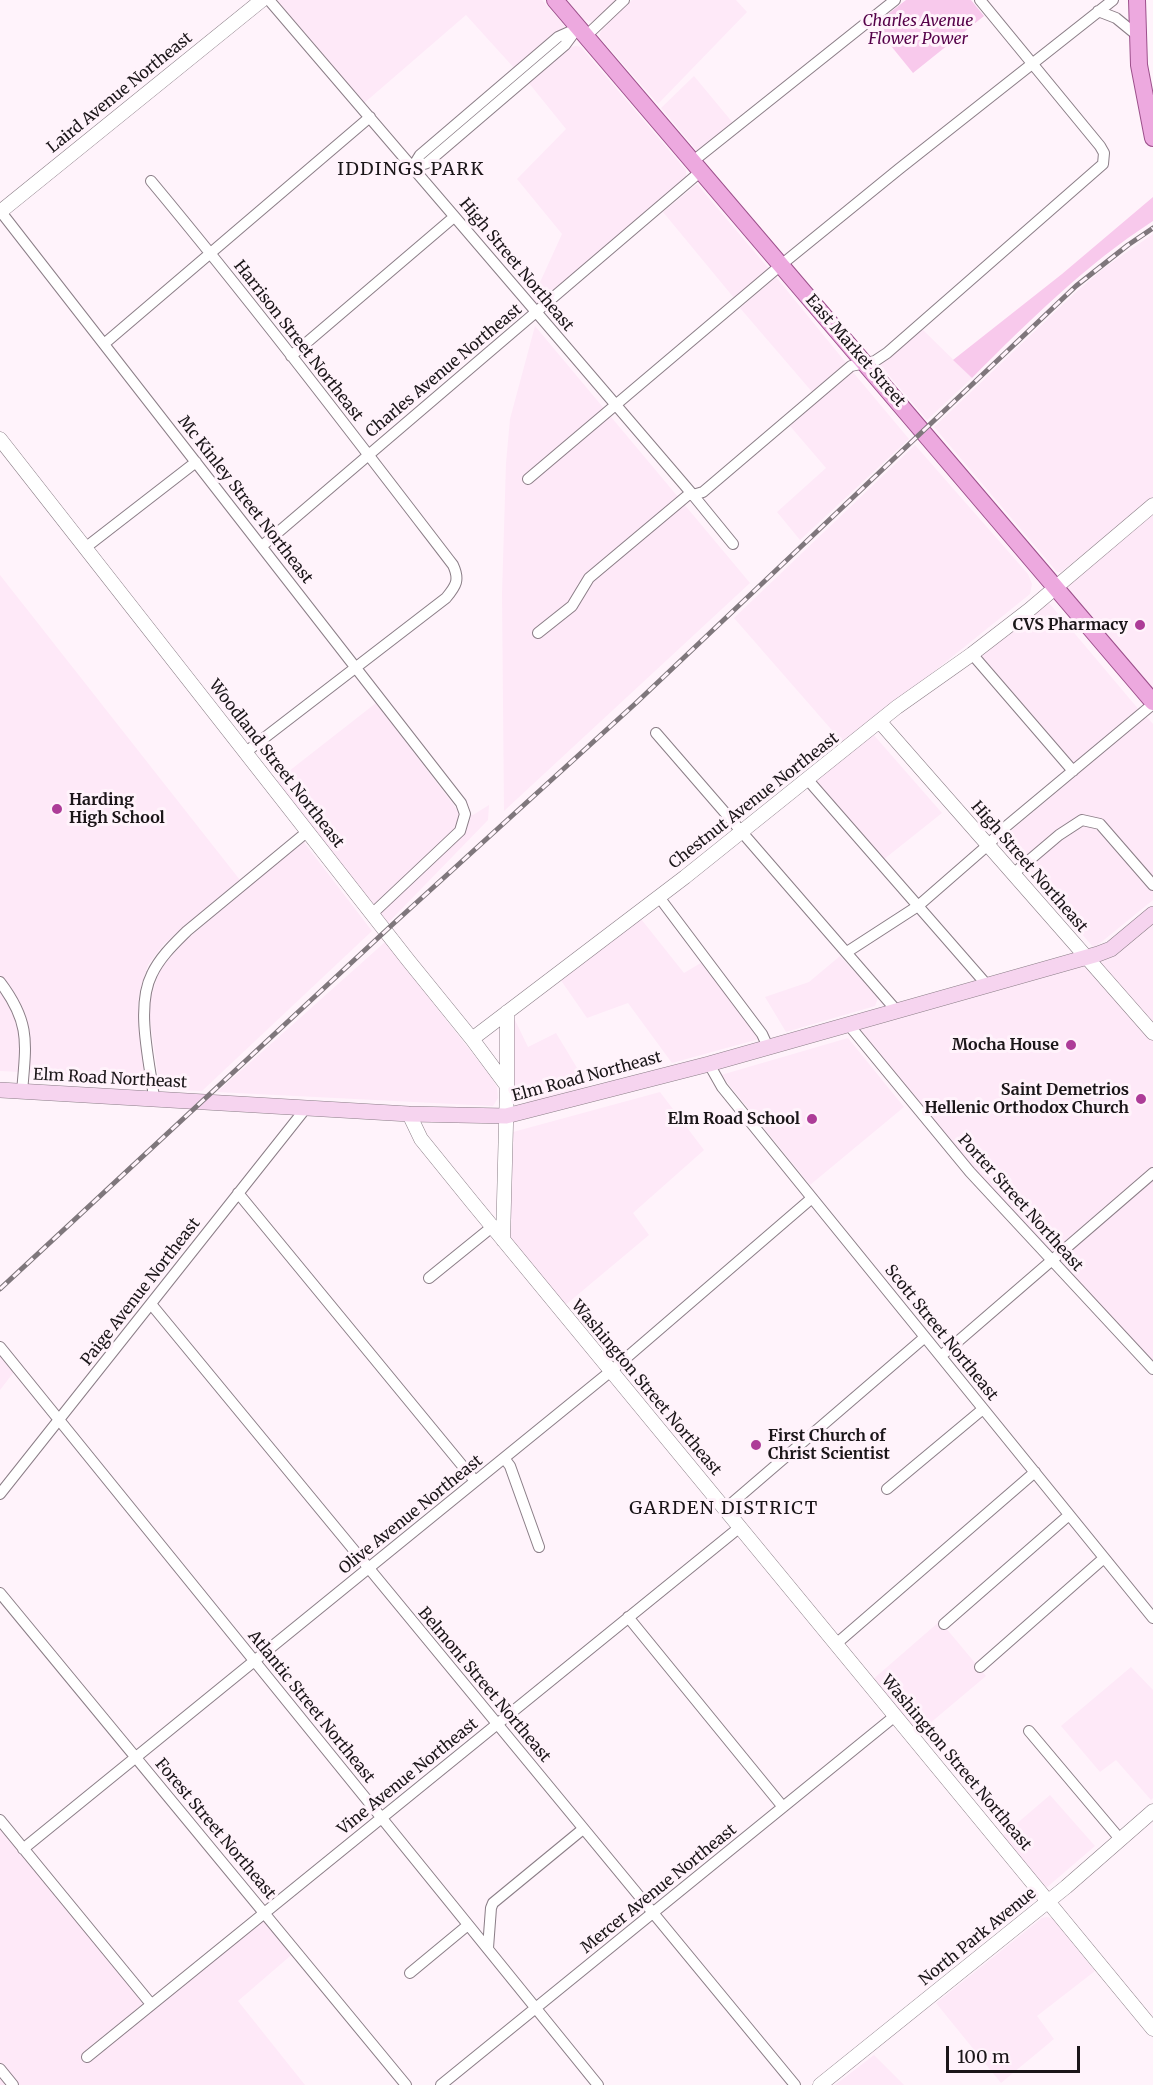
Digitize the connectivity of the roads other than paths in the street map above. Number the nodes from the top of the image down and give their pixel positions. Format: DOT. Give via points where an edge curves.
graph roads {
  1 [pos="262,0"];
  2 [pos="269,0"];
  3 [pos="555,0"];
  4 [pos="624,0"];
  5 [pos="895,0"];
  6 [pos="980,0"];
  7 [pos="1113,0"];
  8 [pos="1137,0"];
  9 [pos="1098,11"];
  10 [pos="582,32"];
  11 [pos="1138,36"];
  12 [pos="1032,64"];
  13 [pos="369,117"];
  14 [pos="1153,138"];
  15 [pos="696,167"];
  16 [pos="412,168"];
  17 [pos="151,181"];
  18 [pos="1,212"];
  19 [pos="454,217"];
  20 [pos="211,253"];
  21 [pos="781,265"];
  22 [pos="536,313"];
  23 [pos="104,344"];
  24 [pos="291,356"];
  25 [pos="866,363"];
  26 [pos="616,406"];
  27 [pos="0,440"];
  28 [pos="368,455"];
  29 [pos="196,462"];
  30 [pos="528,479"];
  31 [pos="693,495"];
  32 [pos="1153,505"];
  33 [pos="733,544"];
  34 [pos="262,546"];
  35 [pos="85,548"];
  36 [pos="1055,588"];
  37 [pos="538,633"];
  38 [pos="972,654"];
  39 [pos="356,667"];
  40 [pos="1153,703"];
  41 [pos="880,722"];
  42 [pos="656,733"];
  43 [pos="246,752"];
  44 [pos="1073,771"];
  45 [pos="808,780"];
  46 [pos="308,831"];
  47 [pos="741,832"];
  48 [pos="988,845"];
  49 [pos="1013,874"];
  50 [pos="1153,885"];
  51 [pos="659,897"];
  52 [pos="918,906"];
  53 [pos="372,914"];
  54 [pos="1153,914"];
  55 [pos="847,952"];
  56 [pos="1086,957"];
  57 [pos="0,982"];
  58 [pos="987,985"];
  59 [pos="896,1010"];
  60 [pos="507,1012"];
  61 [pos="848,1024"];
  62 [pos="1153,1033"];
  63 [pos="472,1039"];
  64 [pos="768,1047"];
  65 [pos="709,1064"];
  66 [pos="507,1086"];
  67 [pos="0,1090"];
  68 [pos="22,1092"];
  69 [pos="154,1098"];
  70 [pos="306,1108"];
  71 [pos="409,1114"];
  72 [pos="506,1116"];
  73 [pos="1153,1173"];
  74 [pos="238,1193"];
  75 [pos="812,1198"];
  76 [pos="492,1227"];
  77 [pos="503,1240"];
  78 [pos="1052,1260"];
  79 [pos="429,1278"];
  80 [pos="151,1304"];
  81 [pos="925,1337"];
  82 [pos="0,1347"];
  83 [pos="941,1356"];
  84 [pos="1153,1369"];
  85 [pos="611,1371"];
  86 [pos="983,1409"];
  87 [pos="59,1420"];
  88 [pos="504,1458"];
  89 [pos="1035,1472"];
  90 [pos="475,1481"];
  91 [pos="887,1489"];
  92 [pos="0,1494"];
  93 [pos="725,1509"];
  94 [pos="1070,1515"];
  95 [pos="740,1527"];
  96 [pos="539,1547"];
  97 [pos="1104,1558"];
  98 [pos="368,1568"];
  99 [pos="0,1593"];
  100 [pos="628,1617"];
  101 [pos="1153,1618"];
  102 [pos="944,1624"];
  103 [pos="836,1644"];
  104 [pos="254,1661"];
  105 [pos="980,1667"];
  106 [pos="896,1716"];
  107 [pos="496,1724"];
  108 [pos="1029,1731"];
  109 [pos="136,1757"];
  110 [pos="783,1807"];
  111 [pos="1153,1811"];
  112 [pos="381,1818"];
  113 [pos="0,1820"];
  114 [pos="583,1829"];
  115 [pos="1120,1839"];
  116 [pos="24,1849"];
  117 [pos="1048,1901"];
  118 [pos="264,1913"];
  119 [pos="652,1913"];
  120 [pos="468,1925"];
  121 [pos="488,1948"];
  122 [pos="410,1972"];
  123 [pos="151,2004"];
  124 [pos="535,2008"];
  125 [pos="1153,2029"];
  126 [pos="87,2057"];
  127 [pos="0,2069"];
  128 [pos="13,2085"];
  129 [pos="406,2085"];
  130 [pos="441,2085"];
  131 [pos="598,2085"];
  132 [pos="795,2085"];
  133 [pos="820,2085"];
  1 -- 18 [label="street, Laird Avenue Northeast"];
  2 -- 13 [label="street, High Street Northeast"];
  3 -- 10 [label="main road, East Market Street"];
  4 -- 10 [label="street"];
  5 -- 15 [label="street, Charles Avenue Northeast"];
  6 -- 12 [label="street"];
  7 -- 9 [label="street"];
  8 -- 11 [label="main road"];
  9 -- 11 [label="street" via="1116,18"];
  9 -- 12 [label="street"];
  10 -- 15 [label="main road, East Market Street"];
  10 -- 16 [label="street" via="558,37 549,44 420,155"];
  11 -- 14 [label="main road" via="1139,64"];
  12 -- 21 [label="street"];
  12 -- 25 [label="street" via="1100,146 1105,159 1098,170 879,360"];
  13 -- 16 [label="street, High Street Northeast"];
  13 -- 20 [label="street"];
  15 -- 21 [label="main road, East Market Street"];
  15 -- 22 [label="street, Charles Avenue Northeast"];
  16 -- 19 [label="street, High Street Northeast"];
  17 -- 20 [label="street, Harrison Street Northeast"];
  18 -- 23 [label="street, Mc Kinley Street Northeast"];
  19 -- 22 [label="street, High Street Northeast"];
  19 -- 24 [label="street"];
  20 -- 23 [label="street"];
  20 -- 24 [label="street, Harrison Street Northeast"];
  21 -- 25 [label="main road, East Market Street"];
  21 -- 26 [label="street"];
  22 -- 26 [label="street, High Street Northeast"];
  22 -- 28 [label="street, Charles Avenue Northeast"];
  23 -- 29 [label="street, Mc Kinley Street Northeast"];
  24 -- 28 [label="street, Harrison Street Northeast"];
  25 -- 31 [label="street" via="851,366 703,492"];
  25 -- 36 [label="main road, East Market Street"];
  26 -- 30 [label="street"];
  26 -- 31 [label="street, High Street Northeast"];
  27 -- 35 [label="street, Woodland Street Northeast"];
  28 -- 34 [label="street, Charles Avenue Northeast"];
  28 -- 39 [label="street, Harrison Street Northeast" via="453,565 458,580 446,598"];
  29 -- 34 [label="street, Mc Kinley Street Northeast"];
  29 -- 35 [label="street"];
  31 -- 33 [label="street, High Street Northeast"];
  31 -- 37 [label="street" via="688,495 589,578 573,606"];
  32 -- 36 [label="street, Chestnut Avenue Northeast"];
  34 -- 39 [label="street, Mc Kinley Street Northeast"];
  35 -- 43 [label="street, Woodland Street Northeast"];
  36 -- 38 [label="street, Chestnut Avenue Northeast"];
  36 -- 40 [label="main road, East Market Street"];
  38 -- 41 [label="street, Chestnut Avenue Northeast"];
  38 -- 44 [label="street"];
  39 -- 43 [label="street"];
  39 -- 53 [label="street, Mc Kinley Street Northeast" via="464,808 465,820 460,831"];
  40 -- 44 [label="street"];
  41 -- 45 [label="street, Chestnut Avenue Northeast"];
  41 -- 48 [label="street, High Street Northeast"];
  42 -- 47 [label="street"];
  43 -- 46 [label="street, Woodland Street Northeast"];
  44 -- 48 [label="street"];
  45 -- 47 [label="street, Chestnut Avenue Northeast"];
  45 -- 52 [label="street"];
  46 -- 53 [label="street, Woodland Street Northeast"];
  46 -- 69 [label="street" via="187,931 152,972 144,1005"];
  47 -- 51 [label="street, Chestnut Avenue Northeast"];
  47 -- 55 [label="street"];
  48 -- 49 [label="street, High Street Northeast"];
  48 -- 52 [label="street"];
  49 -- 50 [label="street" via="1082,820 1101,824"];
  49 -- 56 [label="street, High Street Northeast"];
  51 -- 60 [label="street, Chestnut Avenue Northeast"];
  51 -- 64 [label="street"];
  52 -- 55 [label="street"];
  52 -- 58 [label="street"];
  53 -- 63 [label="street, Woodland Street Northeast"];
  54 -- 56 [label="main road, Elm Road Northeast" via="1111,950"];
  55 -- 59 [label="street"];
  56 -- 58 [label="main road, Elm Road Northeast"];
  56 -- 62 [label="street, High Street Northeast"];
  57 -- 68 [label="street" via="26,1034"];
  58 -- 59 [label="main road, Elm Road Northeast"];
  59 -- 61 [label="main road, Elm Road Northeast"];
  60 -- 63 [label="street, Chestnut Avenue Northeast"];
  60 -- 66 [label="street"];
  61 -- 64 [label="main road, Elm Road Northeast"];
  61 -- 78 [label="street, Porter Street Northeast" via="970,1172"];
  63 -- 66 [label="street, Woodland Street Northeast"];
  64 -- 65 [label="main road, Elm Road Northeast"];
  65 -- 72 [label="main road, Elm Road Northeast"];
  65 -- 75 [label="street, Scott Street Northeast" via="722,1087"];
  66 -- 72 [label="street"];
  67 -- 68 [label="main road, Elm Road Northeast"];
  68 -- 69 [label="main road, Elm Road Northeast"];
  69 -- 70 [label="main road, Elm Road Northeast"];
  70 -- 71 [label="main road, Elm Road Northeast"];
  70 -- 74 [label="street, Paige Avenue Northeast"];
  71 -- 72 [label="main road, Elm Road Northeast"];
  71 -- 76 [label="street, Washington Street Northeast" via="421,1139"];
  72 -- 77 [label="street"];
  73 -- 78 [label="street"];
  74 -- 80 [label="street, Paige Avenue Northeast"];
  74 -- 90 [label="street"];
  75 -- 81 [label="street, Scott Street Northeast"];
  75 -- 85 [label="street, Olive Avenue Northeast"];
  76 -- 77 [label="street, Washington Street Northeast"];
  76 -- 79 [label="street"];
  77 -- 85 [label="street, Washington Street Northeast"];
  78 -- 83 [label="street"];
  78 -- 84 [label="street, Porter Street Northeast"];
  80 -- 87 [label="street, Paige Avenue Northeast"];
  80 -- 98 [label="street, Belmont Street Northeast"];
  81 -- 83 [label="street, Scott Street Northeast"];
  81 -- 93 [label="street"];
  82 -- 87 [label="street, Atlantic Street Northeast"];
  83 -- 86 [label="street, Scott Street Northeast"];
  85 -- 88 [label="street, Olive Avenue Northeast"];
  85 -- 93 [label="street, Washington Street Northeast"];
  86 -- 89 [label="street, Scott Street Northeast"];
  86 -- 91 [label="street"];
  87 -- 92 [label="street, Paige Avenue Northeast"];
  87 -- 104 [label="street, Atlantic Street Northeast"];
  88 -- 90 [label="street, Olive Avenue Northeast"];
  88 -- 96 [label="street"];
  89 -- 94 [label="street, Scott Street Northeast"];
  89 -- 103 [label="street"];
  90 -- 98 [label="street, Olive Avenue Northeast"];
  93 -- 95 [label="street, Washington Street Northeast"];
  94 -- 97 [label="street, Scott Street Northeast"];
  94 -- 102 [label="street"];
  95 -- 100 [label="street, Vine Avenue Northeast"];
  95 -- 103 [label="street, Washington Street Northeast"];
  97 -- 101 [label="street, Scott Street Northeast"];
  97 -- 105 [label="street"];
  98 -- 104 [label="street, Olive Avenue Northeast"];
  98 -- 107 [label="street, Belmont Street Northeast"];
  99 -- 109 [label="street, Forest Street Northeast"];
  100 -- 107 [label="street, Vine Avenue Northeast"];
  100 -- 110 [label="street"];
  103 -- 106 [label="street, Washington Street Northeast"];
  104 -- 109 [label="street, Olive Avenue Northeast"];
  104 -- 112 [label="street, Atlantic Street Northeast"];
  106 -- 110 [label="street, Mercer Avenue Northeast"];
  106 -- 117 [label="street, Washington Street Northeast"];
  107 -- 112 [label="street, Vine Avenue Northeast"];
  107 -- 114 [label="street, Belmont Street Northeast"];
  108 -- 115 [label="street"];
  109 -- 116 [label="street, Olive Avenue Northeast"];
  109 -- 118 [label="street, Forest Street Northeast"];
  110 -- 119 [label="street, Mercer Avenue Northeast"];
  111 -- 115 [label="street, North Park Avenue"];
  112 -- 118 [label="street, Vine Avenue Northeast"];
  112 -- 120 [label="street, Atlantic Street Northeast"];
  113 -- 116 [label="street"];
  114 -- 119 [label="street, Belmont Street Northeast"];
  114 -- 121 [label="street" via="493,1903"];
  115 -- 117 [label="street, North Park Avenue"];
  116 -- 123 [label="street"];
  117 -- 125 [label="street, Washington Street Northeast"];
  117 -- 133 [label="street, North Park Avenue"];
  118 -- 123 [label="street, Vine Avenue Northeast"];
  118 -- 129 [label="street, Forest Street Northeast"];
  119 -- 124 [label="street, Mercer Avenue Northeast"];
  119 -- 132 [label="street, Belmont Street Northeast"];
  120 -- 121 [label="street, Atlantic Street Northeast"];
  120 -- 122 [label="street"];
  121 -- 124 [label="street, Atlantic Street Northeast"];
  123 -- 126 [label="street, Vine Avenue Northeast"];
  124 -- 130 [label="street, Mercer Avenue Northeast"];
  124 -- 131 [label="street, Atlantic Street Northeast"];
  127 -- 128 [label="street"];
}
